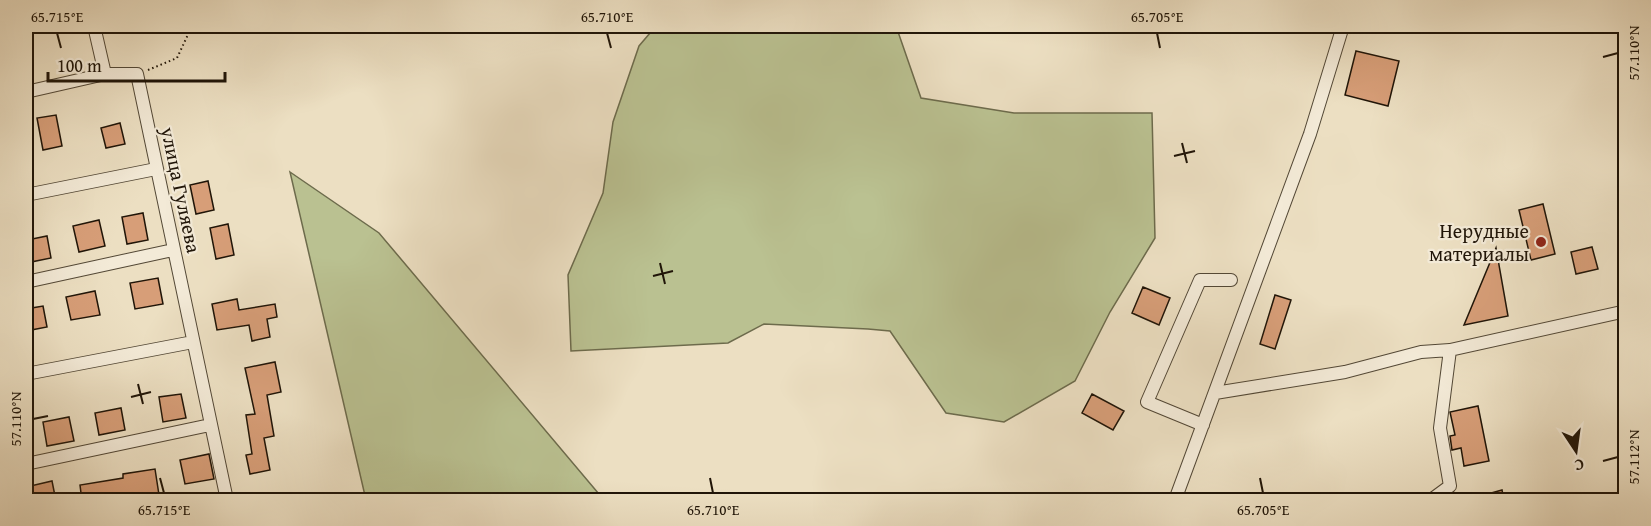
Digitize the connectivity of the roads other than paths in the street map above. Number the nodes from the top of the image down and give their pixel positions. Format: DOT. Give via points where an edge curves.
graph roads {
  1 [pos="94,26"];
  2 [pos="1342,26"];
  3 [pos="105,74"];
  4 [pos="26,92"];
  5 [pos="156,168"];
  6 [pos="26,195"];
  7 [pos="173,250"];
  8 [pos="1232,280"];
  9 [pos="26,282"];
  10 [pos="1626,311"];
  11 [pos="193,342"];
  12 [pos="1450,350"];
  13 [pos="26,374"];
  14 [pos="1215,393"];
  15 [pos="210,425"];
  16 [pos="1203,425"];
  17 [pos="26,464"];
  18 [pos="1431,500"];
  19 [pos="227,501"];
  20 [pos="1175,501"];
  1 -- 3 [label="street"];
  2 -- 14 [label="street" via="1310,134"];
  3 -- 4 [label="street"];
  3 -- 5 [label="street, улица Гуляева" via="137,74"];
  5 -- 6 [label="street"];
  5 -- 7 [label="street, улица Гуляева"];
  7 -- 9 [label="street"];
  7 -- 11 [label="street, улица Гуляева"];
  8 -- 16 [label="street" via="1200,280 1147,402"];
  10 -- 12 [label="street"];
  11 -- 13 [label="street"];
  11 -- 15 [label="street, улица Гуляева"];
  12 -- 14 [label="street" via="1422,352 1345,372"];
  12 -- 18 [label="street" via="1440,429 1450,486"];
  14 -- 16 [label="street"];
  15 -- 17 [label="street"];
  15 -- 19 [label="street, улица Гуляева"];
  16 -- 20 [label="street"];
}
